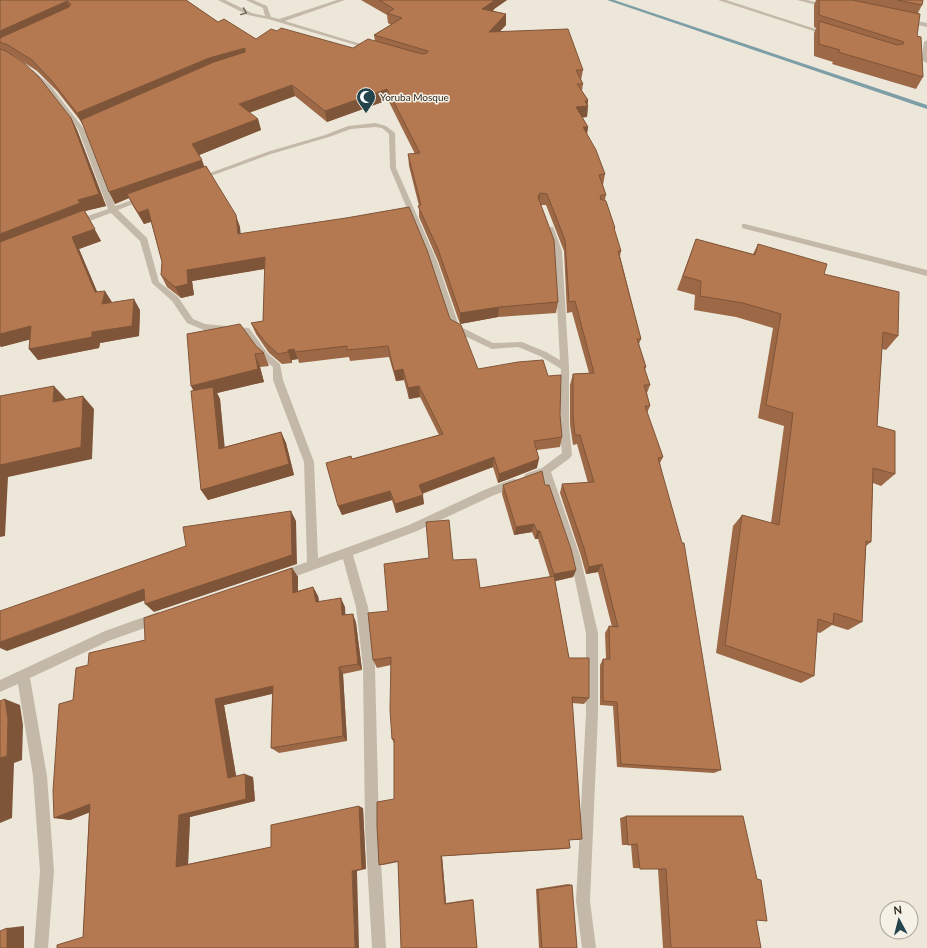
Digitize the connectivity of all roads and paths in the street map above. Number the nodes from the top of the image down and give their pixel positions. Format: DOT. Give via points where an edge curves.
graph roads {
  1 [pos="221,0"];
  2 [pos="249,0"];
  3 [pos="342,0"];
  4 [pos="721,0"];
  5 [pos="800,0"];
  6 [pos="835,7"];
  7 [pos="269,18"];
  8 [pos="896,19"];
  9 [pos="280,22"];
  10 [pos="927,25"];
  11 [pos="833,36"];
  12 [pos="927,42"];
  13 [pos="380,50"];
  14 [pos="927,61"];
  15 [pos="27,68"];
  16 [pos="187,183"];
  17 [pos="150,196"];
  18 [pos="112,209"];
  19 [pos="547,222"];
  20 [pos="70,226"];
  21 [pos="745,226"];
  22 [pos="927,273"];
  23 [pos="565,367"];
  24 [pos="546,470"];
  25 [pos="347,553"];
  26 [pos="312,565"];
  27 [pos="272,580"];
  28 [pos="166,615"];
  29 [pos="24,675"];
  30 [pos="0,686"];
  31 [pos="41,948"];
  32 [pos="379,948"];
  33 [pos="590,948"];
  1 -- 7 [label="street, one-way" via="250,14"];
  2 -- 7 [label="street" via="265,7"];
  3 -- 9 [label="street"];
  4 -- 11 [label="street"];
  5 -- 6 [label="street"];
  7 -- 9 [label="street"];
  8 -- 10 [label="street"];
  9 -- 13 [label="street"];
  12 -- 14 [label="street" via="924,60"];
  15 -- 18 [label="street" via="48,86 84,127"];
  16 -- 23 [label="street" via="350,127 384,127 392,133 393,168 433,261 455,328 492,346 519,344"];
  17 -- 18 [label="street"];
  18 -- 20 [label="street"];
  18 -- 26 [label="street" via="144,240 156,283 175,299 190,321 204,327 246,330 265,356 277,366 278,380 309,462"];
  19 -- 23 [label="street" via="558,251"];
  21 -- 22 [label="street"];
  23 -- 24 [label="street" via="564,425 567,455"];
  24 -- 25 [label="street" via="488,493 413,528"];
  24 -- 33 [label="street" via="575,556 592,633 592,714 583,901"];
  25 -- 26 [label="street"];
  25 -- 32 [label="street" via="362,607 368,667 372,821"];
  26 -- 27 [label="street"];
  28 -- 29 [label="street" via="109,635"];
  29 -- 30 [label="street"];
  29 -- 31 [label="street" via="40,776 47,871"];
}
